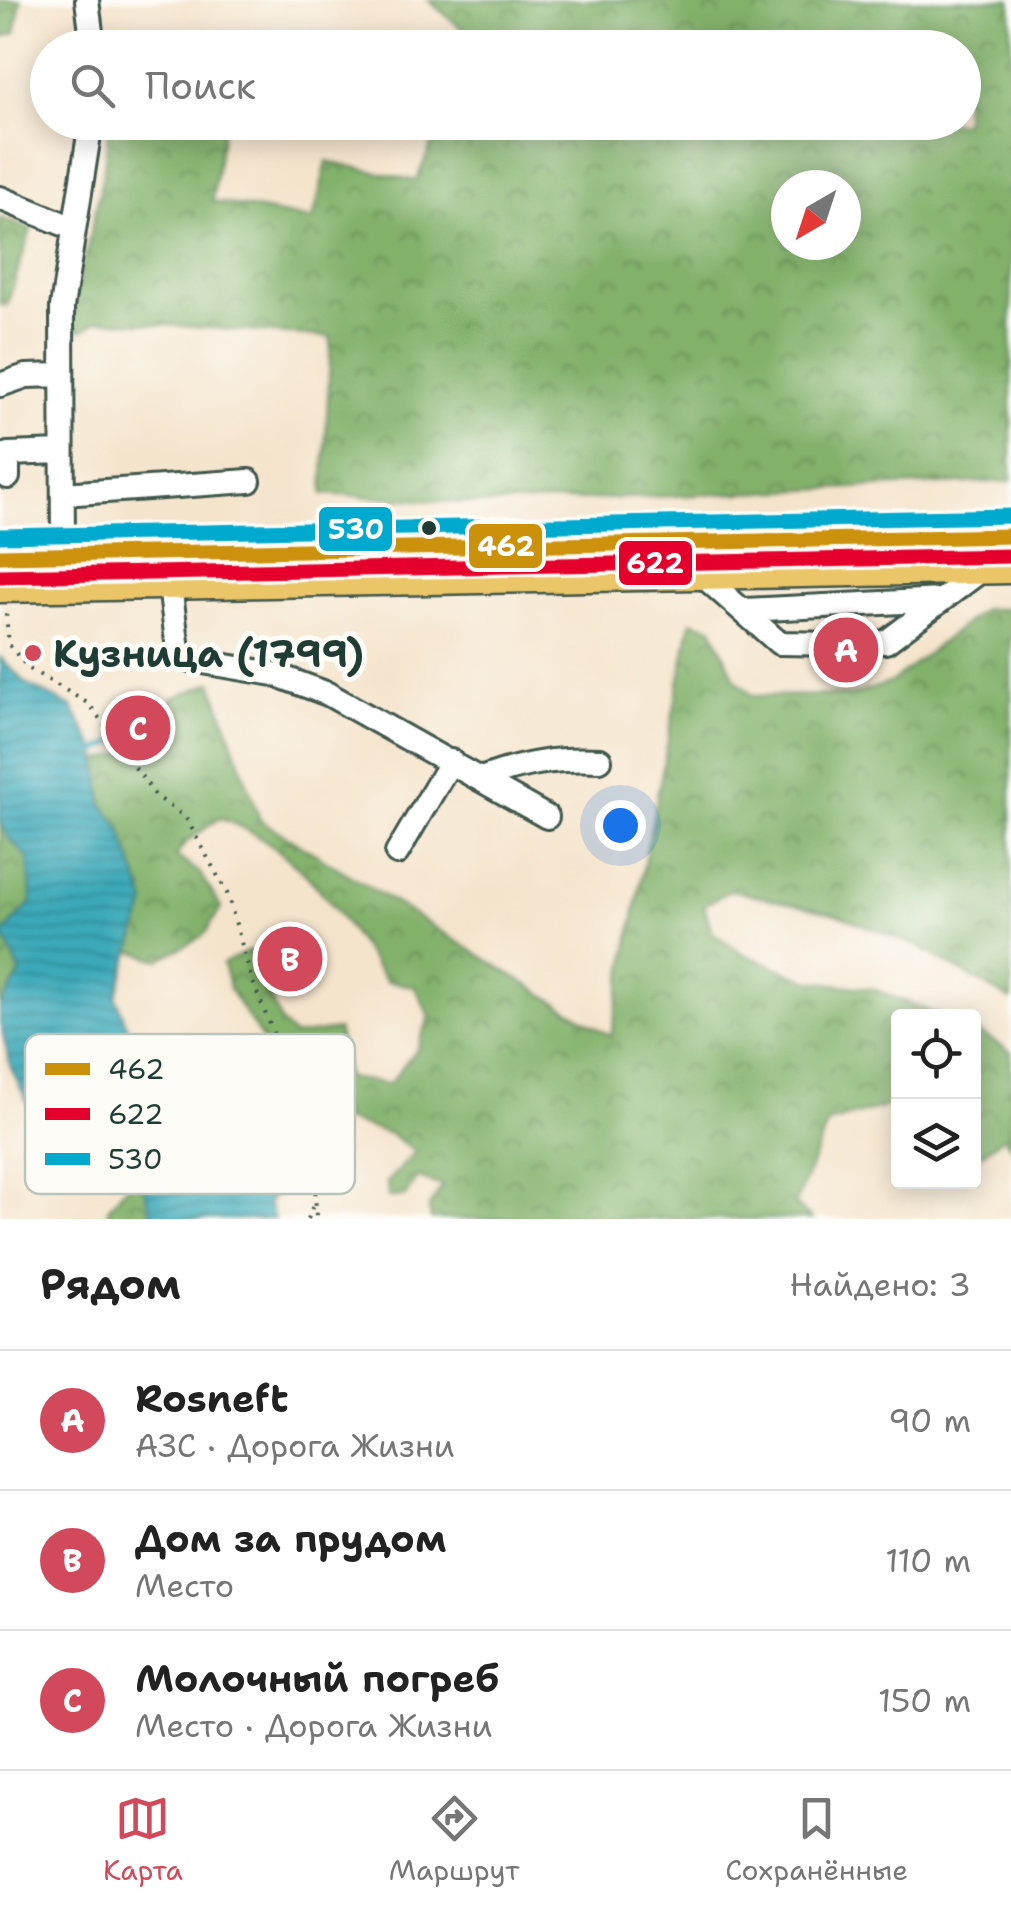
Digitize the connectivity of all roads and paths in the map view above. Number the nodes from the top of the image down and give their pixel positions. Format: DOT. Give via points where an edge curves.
graph roads {
  1 [pos="87,0"];
  2 [pos="91,30"];
  3 [pos="88,140"];
  4 [pos="0,198"];
  5 [pos="73,228"];
  6 [pos="60,375"];
  7 [pos="0,385"];
  8 [pos="61,452"];
  9 [pos="8,477"];
  10 [pos="249,481"];
  11 [pos="64,494"];
  12 [pos="1011,536"];
  13 [pos="0,556"];
  14 [pos="62,556"];
  15 [pos="997,569"];
  16 [pos="702,575"];
  17 [pos="170,585"];
  18 [pos="3,596"];
  19 [pos="941,600"];
  20 [pos="745,610"];
  21 [pos="450,760"];
  22 [pos="600,760"];
  23 [pos="481,779"];
  24 [pos="547,818"];
  25 [pos="398,853"];
  26 [pos="274,1034"];
  27 [pos="314,1194"];
  28 [pos="314,1200"];
  29 [pos="308,1219"];
  30 [pos="316,1219"];
  1 -- 2 [label="street"];
  3 -- 5 [label="street"];
  4 -- 5 [label="street"];
  5 -- 6 [label="street"];
  6 -- 7 [label="street"];
  6 -- 8 [label="street"];
  8 -- 9 [label="street" via="8,454"];
  8 -- 11 [label="street"];
  10 -- 11 [label="street"];
  11 -- 14 [label="street"];
  12 -- 14 [label="main road"];
  13 -- 14 [label="main road"];
  15 -- 16 [label="main road"];
  15 -- 19 [label="street"];
  16 -- 17 [label="main road"];
  16 -- 20 [label="street"];
  17 -- 18 [label="main road"];
  17 -- 21 [label="street" via="179,658 274,674 328,694"];
  18 -- 26 [label="path" via="9,645 28,668 89,704 154,794 186,818 227,893"];
  19 -- 20 [label="street"];
  19 -- 20 [label="street" via="886,642 780,644"];
  21 -- 23 [label="street"];
  21 -- 25 [label="street"];
  22 -- 23 [label="street" via="522,763"];
  23 -- 24 [label="street"];
  27 -- 28 [label="path"];
  28 -- 29 [label="path"];
  28 -- 30 [label="path"];
}
